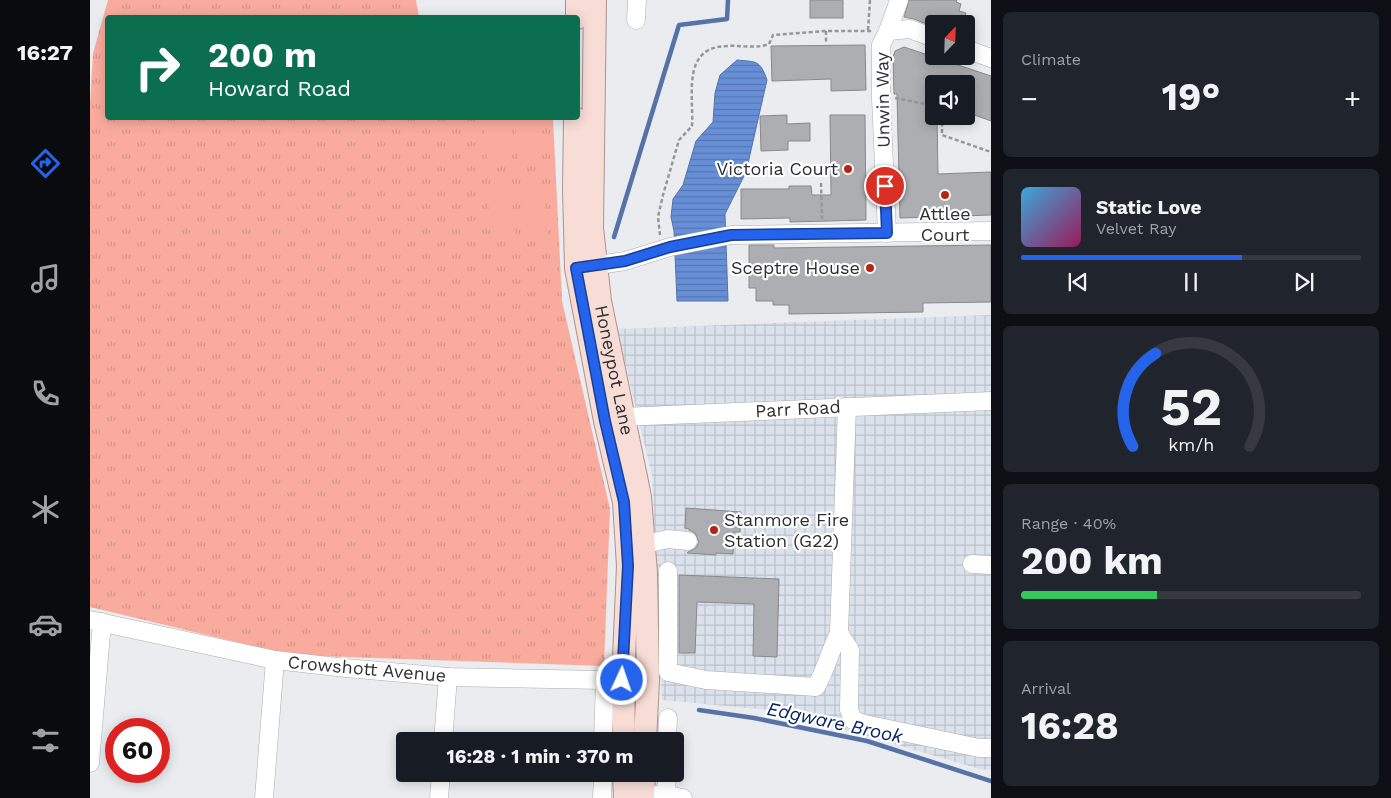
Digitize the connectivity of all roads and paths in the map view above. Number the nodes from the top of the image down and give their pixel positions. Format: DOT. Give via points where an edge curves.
graph roads {
  1 [pos="577,0"];
  2 [pos="595,0"];
  3 [pos="637,0"];
  4 [pos="870,0"];
  5 [pos="898,0"];
  6 [pos="577,15"];
  7 [pos="636,20"];
  8 [pos="868,30"];
  9 [pos="826,31"];
  10 [pos="888,31"];
  11 [pos="925,35"];
  12 [pos="826,44"];
  13 [pos="975,52"];
  14 [pos="991,58"];
  15 [pos="881,98"];
  16 [pos="925,104"];
  17 [pos="575,120"];
  18 [pos="942,125"];
  19 [pos="991,152"];
  20 [pos="821,183"];
  21 [pos="822,227"];
  22 [pos="991,230"];
  23 [pos="887,233"];
  24 [pos="666,244"];
  25 [pos="586,267"];
  26 [pos="991,400"];
  27 [pos="847,407"];
  28 [pos="614,419"];
  29 [pos="688,540"];
  30 [pos="645,544"];
  31 [pos="972,564"];
  32 [pos="991,565"];
  33 [pos="656,572"];
  34 [pos="96,621"];
  35 [pos="839,633"];
  36 [pos="275,660"];
  37 [pos="448,677"];
  38 [pos="614,680"];
  39 [pos="648,680"];
  40 [pos="668,718"];
  41 [pos="444,732"];
  42 [pos="605,732"];
  43 [pos="623,732"];
  44 [pos="645,732"];
  45 [pos="668,732"];
  46 [pos="991,748"];
  47 [pos="90,763"];
  48 [pos="440,782"];
  49 [pos="603,782"];
  50 [pos="669,782"];
  51 [pos="634,789"];
  52 [pos="672,797"];
  53 [pos="264,798"];
  54 [pos="439,798"];
  55 [pos="602,798"];
  1 -- 6 [label="main road"];
  2 -- 25 [label="main road, Honeypot Lane" via="592,228"];
  3 -- 7 [label="street"];
  4 -- 8 [label="path"];
  5 -- 10 [label="street, Unwin Way"];
  8 -- 9 [label="path"];
  8 -- 10 [label="path"];
  9 -- 12 [label="path"];
  9 -- 24 [label="path" via="773,35 769,44 724,46 709,50 700,58 692,74 692,126 679,140 658,217"];
  10 -- 11 [label="street" via="910,29"];
  10 -- 15 [label="street, Unwin Way" via="881,46"];
  13 -- 14 [label="street"];
  15 -- 16 [label="path"];
  15 -- 23 [label="street, Unwin Way"];
  17 -- 25 [label="main road, Honeypot Lane" via="574,190"];
  18 -- 19 [label="path" via="942,135"];
  20 -- 21 [label="path"];
  22 -- 23 [label="street"];
  23 -- 24 [label="street" via="731,235"];
  24 -- 25 [label="street" via="625,261"];
  25 -- 28 [label="main road, Honeypot Lane" via="600,301"];
  26 -- 27 [label="street, Parr Road"];
  27 -- 28 [label="street, Parr Road"];
  27 -- 35 [label="street"];
  28 -- 30 [label="main road, Honeypot Lane" via="640,497"];
  28 -- 33 [label="main road, Honeypot Lane" via="624,502"];
  29 -- 30 [label="street" via="668,539"];
  30 -- 33 [label="main road, Honeypot Lane"];
  31 -- 32 [label="street"];
  33 -- 35 [label="street" via="668,672 706,680 816,687"];
  33 -- 38 [label="main road, Honeypot Lane"];
  33 -- 39 [label="main road, Honeypot Lane"];
  34 -- 36 [label="street, Crowshott Avenue"];
  34 -- 47 [label="street"];
  35 -- 46 [label="street" via="850,650 849,710 852,720"];
  36 -- 37 [label="street, Crowshott Avenue"];
  36 -- 53 [label="street"];
  37 -- 38 [label="street, Crowshott Avenue"];
  37 -- 41 [label="street"];
  38 -- 39 [label="street, Crowshott Avenue"];
  38 -- 42 [label="street"];
  38 -- 43 [label="main road, Honeypot Lane"];
  39 -- 44 [label="main road, Honeypot Lane"];
  40 -- 45 [label="street"];
  48 -- 54 [label="street"];
  49 -- 55 [label="street"];
  50 -- 52 [label="street"];
  51 -- 52 [label="street"];
}
